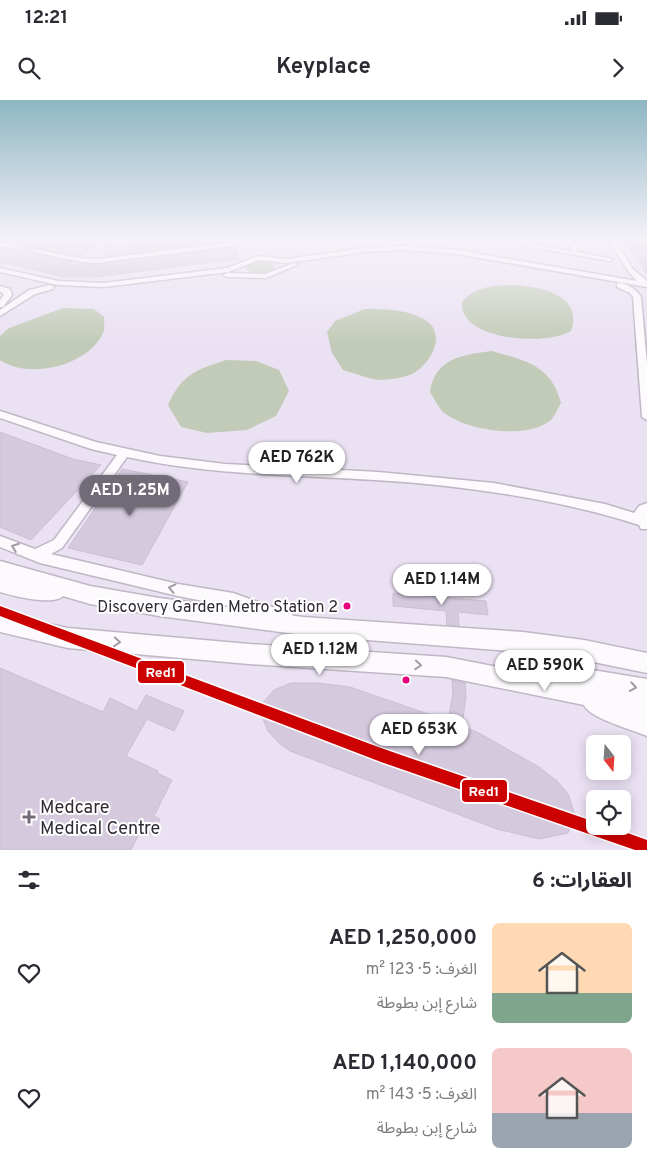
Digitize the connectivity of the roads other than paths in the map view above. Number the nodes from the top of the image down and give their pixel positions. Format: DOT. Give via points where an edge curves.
graph roads {
  1 [pos="18,274"];
  2 [pos="201,274"];
  3 [pos="268,274"];
  4 [pos="569,274"];
  5 [pos="574,274"];
  6 [pos="631,274"];
  7 [pos="633,274"];
  8 [pos="0,275"];
  9 [pos="250,275"];
  10 [pos="618,282"];
  11 [pos="32,283"];
  12 [pos="647,285"];
  13 [pos="50,287"];
  14 [pos="0,288"];
  15 [pos="647,290"];
  16 [pos="638,297"];
  17 [pos="0,305"];
  18 [pos="0,312"];
  19 [pos="0,414"];
  20 [pos="647,417"];
  21 [pos="124,453"];
  22 [pos="644,517"];
  23 [pos="0,541"];
  24 [pos="58,544"];
  25 [pos="36,556"];
  26 [pos="60,561"];
  27 [pos="0,569"];
  28 [pos="0,584"];
  29 [pos="90,595"];
  30 [pos="0,623"];
  31 [pos="303,626"];
  32 [pos="647,662"];
  33 [pos="446,667"];
  34 [pos="561,689"];
  35 [pos="647,689"];
  36 [pos="647,709"];
  37 [pos="647,725"];
  1 -- 2 [label="street" via="58,283 95,285"];
  3 -- 9 [label="street"];
  4 -- 10 [label="street"];
  5 -- 10 [label="street"];
  6 -- 10 [label="street" via="629,279"];
  7 -- 12 [label="street"];
  8 -- 11 [label="street"];
  9 -- 13 [label="street" via="103,290"];
  10 -- 12 [label="street"];
  10 -- 15 [label="street"];
  10 -- 16 [label="street"];
  11 -- 13 [label="street"];
  11 -- 18 [label="street" via="29,291"];
  13 -- 18 [label="street" via="32,292"];
  14 -- 17 [label="street" via="8,295"];
  15 -- 16 [label="street"];
  16 -- 20 [label="street"];
  19 -- 21 [label="street"];
  21 -- 22 [label="street" via="225,468 350,474 474,485"];
  21 -- 24 [label="street"];
  25 -- 23 [label="street, one-way"];
  24 -- 25 [label="street"];
  24 -- 26 [label="street"];
  25 -- 26 [label="street"];
  31 -- 26 [label="street, one-way" via="233,600"];
  27 -- 29 [label="main road"];
  28 -- 29 [label="main road"];
  29 -- 31 [label="main road"];
  30 -- 33 [label="main road, one-way" via="68,638"];
  31 -- 32 [label="main road" via="523,642"];
  33 -- 34 [label="main road"];
  33 -- 35 [label="main road, one-way" via="568,676"];
  34 -- 36 [label="main road"];
  34 -- 37 [label="main road"];
}
